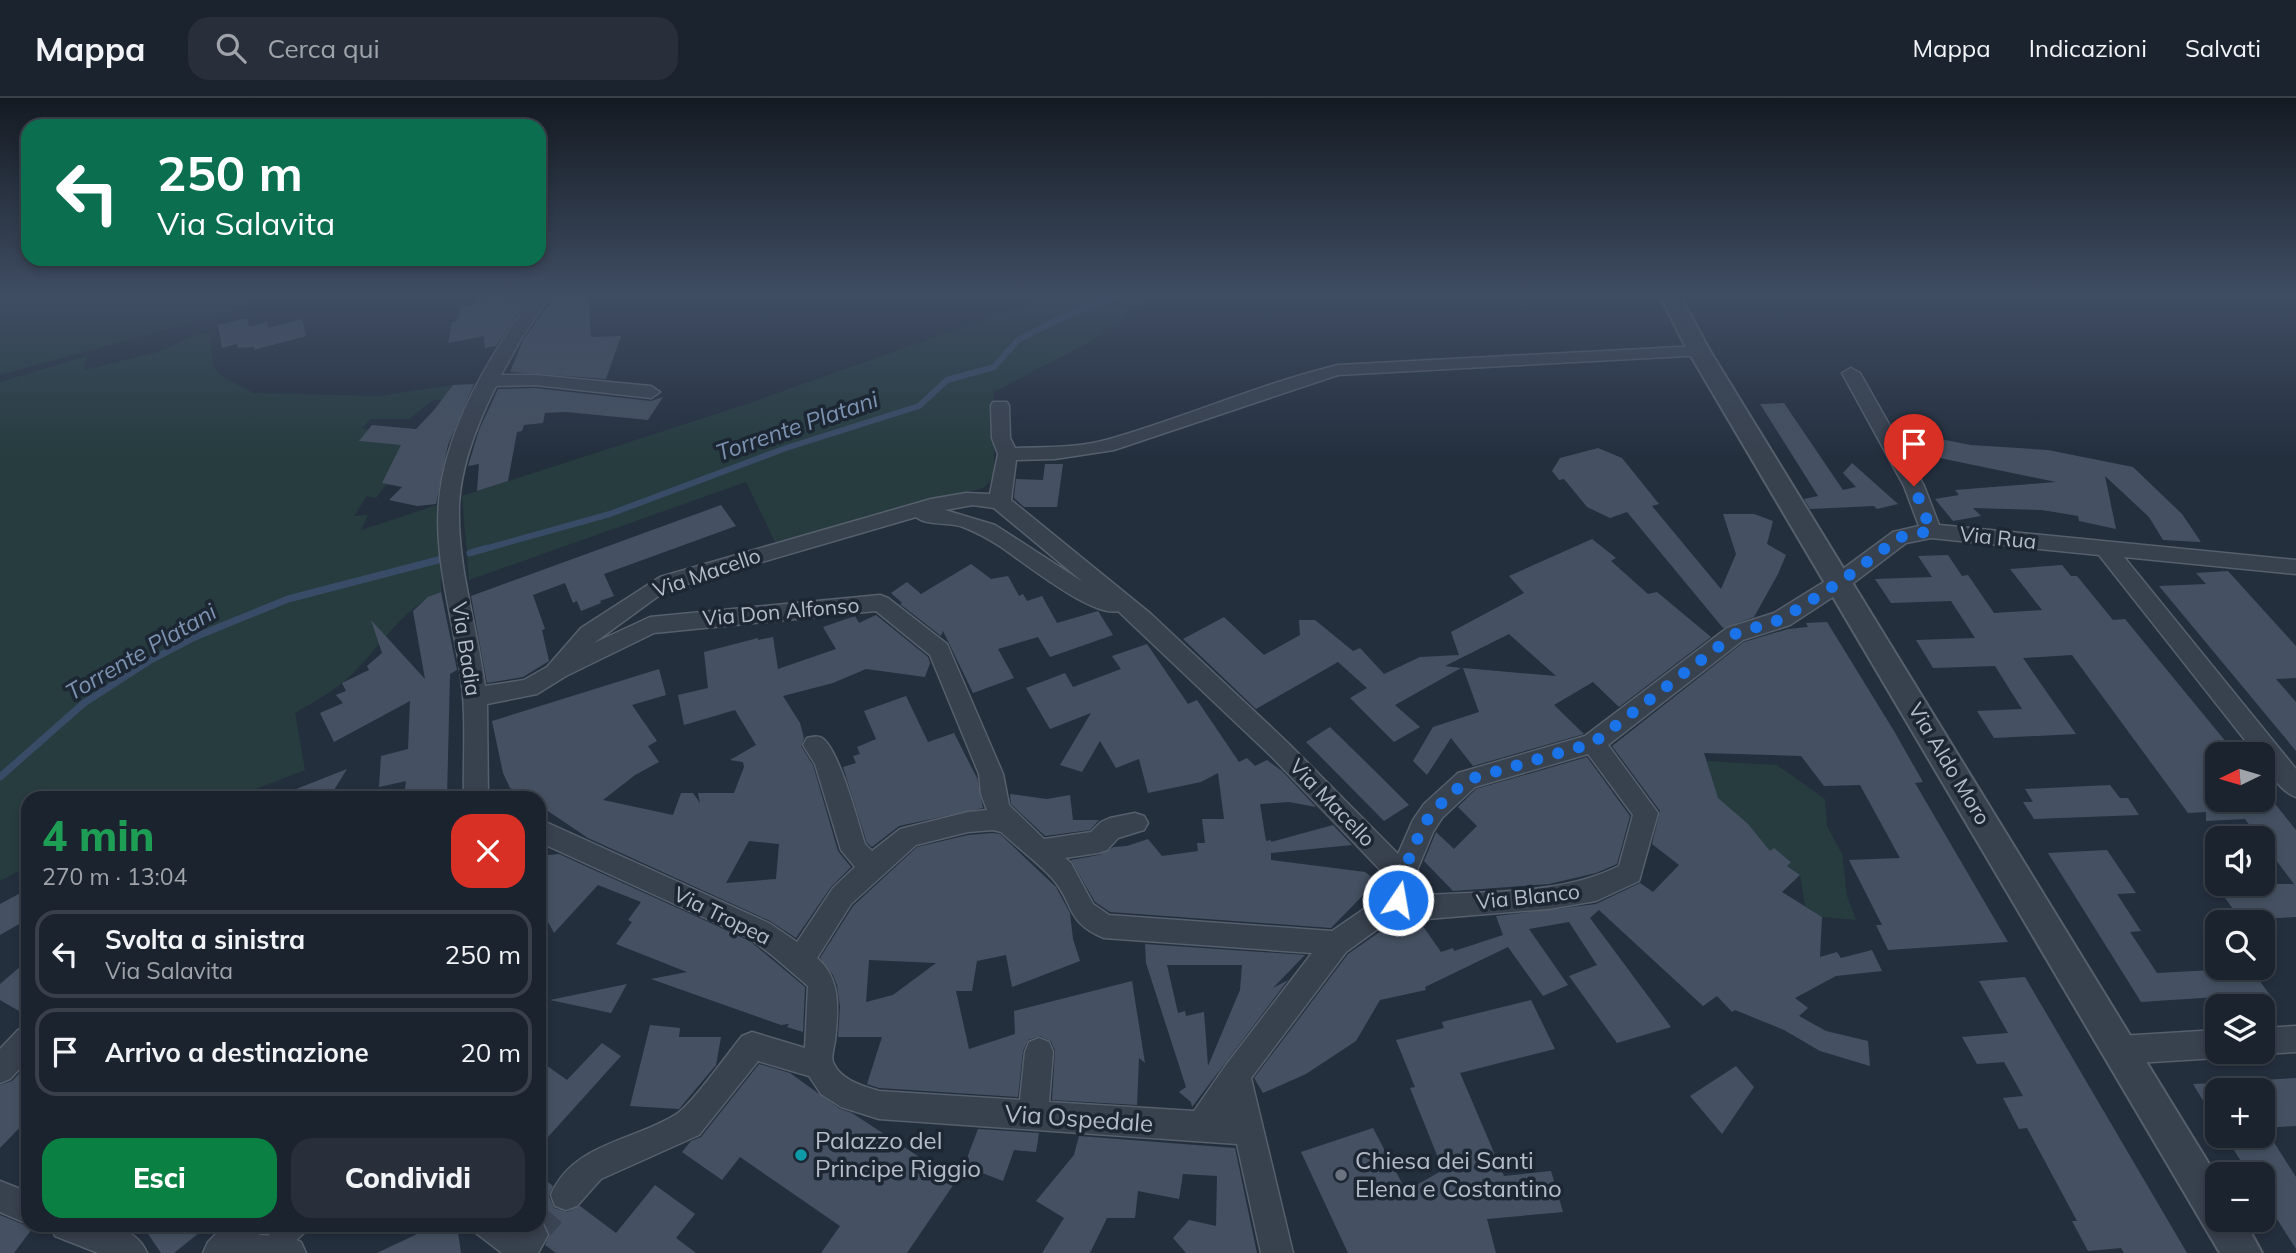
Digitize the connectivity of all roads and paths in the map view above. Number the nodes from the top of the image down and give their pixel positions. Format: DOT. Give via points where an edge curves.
graph roads {
  1 [pos="505,350"];
  2 [pos="1699,351"];
  3 [pos="1851,373"];
  4 [pos="489,381"];
  5 [pos="651,392"];
  6 [pos="1000,406"];
  7 [pos="1007,464"];
  8 [pos="991,500"];
  9 [pos="885,519"];
  10 [pos="974,522"];
  11 [pos="1931,531"];
  12 [pos="2105,548"];
  13 [pos="1064,555"];
  14 [pos="1046,566"];
  15 [pos="2296,566"];
  16 [pos="1840,582"];
  17 [pos="1143,620"];
  18 [pos="555,673"];
  19 [pos="475,697"];
  20 [pos="1593,743"];
  21 [pos="815,745"];
  22 [pos="2296,787"];
  23 [pos="476,791"];
  24 [pos="1008,823"];
  25 [pos="1135,823"];
  26 [pos="546,833"];
  27 [pos="1039,852"];
  28 [pos="872,867"];
  29 [pos="1402,875"];
  30 [pos="1398,900"];
  31 [pos="1336,943"];
  32 [pos="799,962"];
  33 [pos="2296,1040"];
  34 [pos="2275,1041"];
  35 [pos="2205,1045"];
  36 [pos="21,1047"];
  37 [pos="2120,1050"];
  38 [pos="1040,1052"];
  39 [pos="818,1065"];
  40 [pos="0,1069"];
  41 [pos="1236,1075"];
  42 [pos="1033,1116"];
  43 [pos="1201,1127"];
  44 [pos="1249,1130"];
  45 [pos="2205,1193"];
  46 [pos="566,1195"];
  47 [pos="0,1196"];
  48 [pos="21,1205"];
  49 [pos="84,1232"];
  50 [pos="240,1232"];
  51 [pos="292,1232"];
  52 [pos="496,1232"];
  53 [pos="2229,1232"];
  54 [pos="523,1247"];
  55 [pos="279,1252"];
  56 [pos="131,1253"];
  57 [pos="219,1253"];
  58 [pos="234,1253"];
  59 [pos="1277,1253"];
  60 [pos="2242,1253"];
  1 -- 4 [label="street, Via Badia"];
  2 -- 7 [label="street" via="1338,370 1107,446"];
  2 -- 16 [label="street, Via Aldo Moro"];
  3 -- 11 [label="street" via="1914,486"];
  4 -- 5 [label="street" via="535,380"];
  4 -- 19 [label="street, Via Badia" via="456,464 449,501 457,594"];
  6 -- 7 [label="street"];
  7 -- 8 [label="street" via="1000,492"];
  8 -- 9 [label="street" via="968,497"];
  8 -- 10 [label="street" via="974,512"];
  8 -- 13 [label="street"];
  9 -- 10 [label="street" via="928,515"];
  9 -- 18 [label="street, Via Macello" via="668,582 589,634"];
  10 -- 14 [label="street"];
  11 -- 12 [label="street, Via Rua"];
  11 -- 16 [label="street, Via Rua" via="1900,537"];
  12 -- 15 [label="street, Via Rua"];
  12 -- 22 [label="street"];
  13 -- 14 [label="street"];
  13 -- 17 [label="street"];
  14 -- 17 [label="street" via="1077,589"];
  16 -- 20 [label="street, Via Rua" via="1782,619 1735,634"];
  16 -- 37 [label="street, Via Aldo Moro"];
  17 -- 29 [label="street, Via Macello"];
  18 -- 19 [label="street, Via Macello" via="529,688"];
  18 -- 24 [label="street, Via Don Alfonso" via="650,625 880,603 939,650 991,774 998,812"];
  19 -- 23 [label="street, Via Badia"];
  20 -- 29 [label="street, Via Rua" via="1467,780 1433,811"];
  20 -- 30 [label="street, Via Blanco" via="1646,813 1630,873 1596,890 1548,898 1427,907"];
  21 -- 28 [label="street" via="826,762 853,850"];
  24 -- 27 [label="street, Via Don Alfonso"];
  24 -- 28 [label="street" via="968,822 909,836"];
  25 -- 27 [label="street" via="1110,829 1098,842"];
  26 -- 32 [label="street, Via Tropea" via="760,931"];
  27 -- 31 [label="street, Via Don Alfonso" via="1070,882 1084,912 1104,926"];
  28 -- 32 [label="street" via="842,896"];
  29 -- 30 [label="street"];
  30 -- 31 [label="street"];
  31 -- 41 [label="street"];
  32 -- 39 [label="street, Via Tropea" via="819,978 822,992"];
  33 -- 34 [label="street"];
  35 -- 37 [label="street"];
  36 -- 40 [label="street"];
  37 -- 45 [label="street, Via Aldo Moro"];
  38 -- 42 [label="street"];
  39 -- 42 [label="street, Via Ospedale" via="831,1084 850,1097 879,1105"];
  39 -- 46 [label="street" via="752,1046 688,1125 590,1168"];
  41 -- 43 [label="street"];
  41 -- 44 [label="street"];
  42 -- 43 [label="street, Via Ospedale"];
  43 -- 44 [label="street, Via Ospedale"];
  44 -- 59 [label="street"];
  47 -- 48 [label="street"];
  49 -- 56 [label="street"];
  50 -- 57 [label="street"];
  51 -- 55 [label="street"];
  52 -- 54 [label="street"];
  53 -- 60 [label="street"];
  55 -- 58 [label="street"];
}
